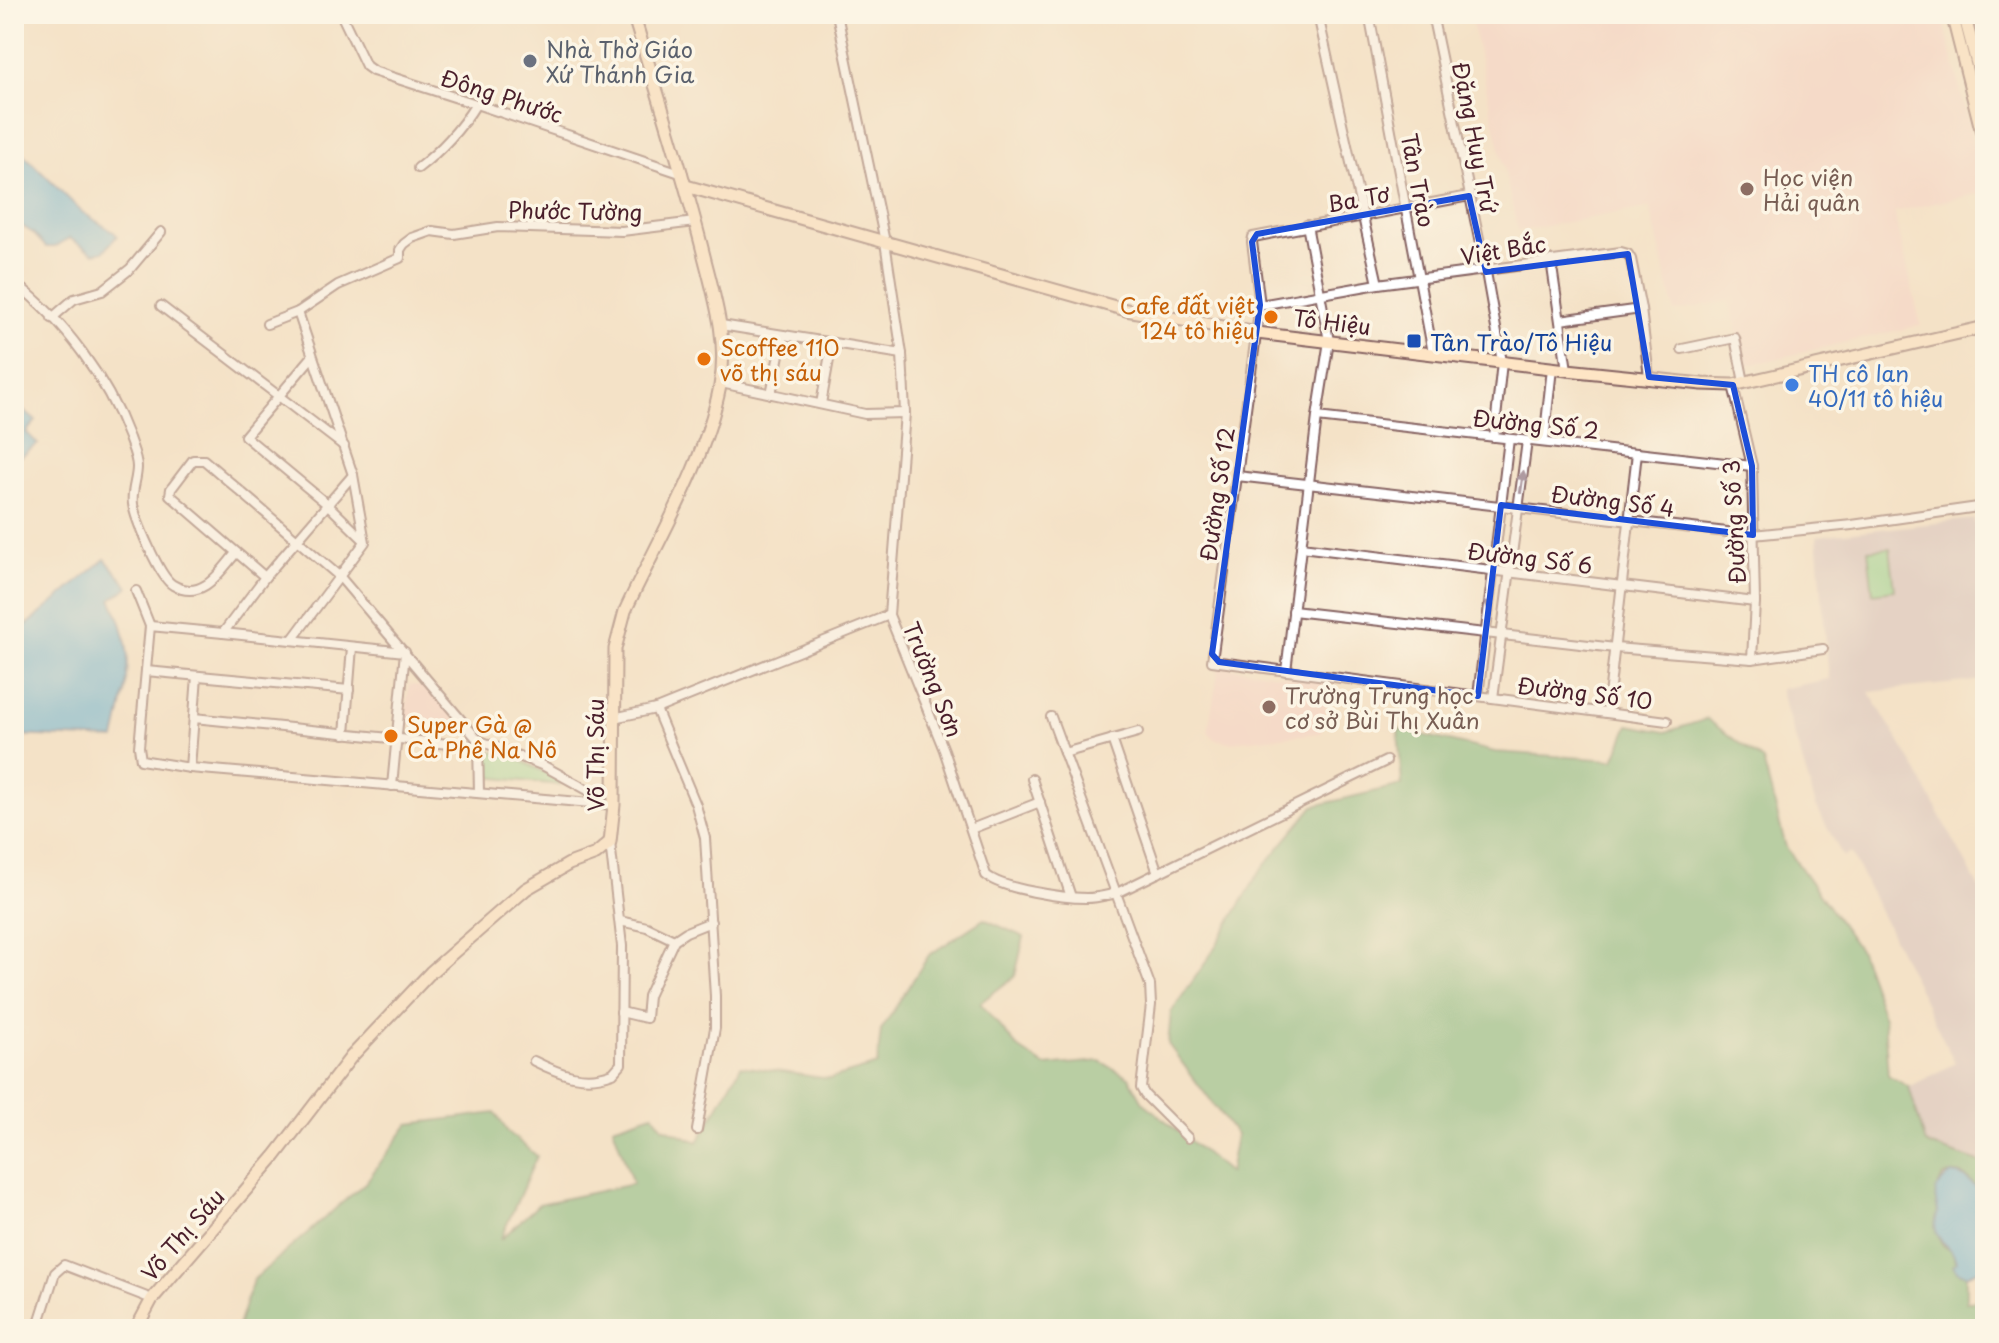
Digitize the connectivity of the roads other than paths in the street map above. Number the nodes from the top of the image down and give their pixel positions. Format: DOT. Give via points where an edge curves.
graph roads {
  1 [pos="341,14"];
  2 [pos="633,14"];
  3 [pos="837,14"];
  4 [pos="1351,14"];
  5 [pos="1369,14"];
  6 [pos="1432,14"];
  7 [pos="1952,14"];
  8 [pos="1964,14"];
  9 [pos="1979,87"];
  10 [pos="476,104"];
  11 [pos="1985,145"];
  12 [pos="418,168"];
  13 [pos="684,180"];
  14 [pos="1469,196"];
  15 [pos="1405,207"];
  16 [pos="1364,215"];
  17 [pos="695,222"];
  18 [pos="1307,225"];
  19 [pos="161,232"];
  20 [pos="1253,237"];
  21 [pos="885,242"];
  22 [pos="1551,260"];
  23 [pos="1486,272"];
  24 [pos="1419,279"];
  25 [pos="14,282"];
  26 [pos="1378,284"];
  27 [pos="1320,294"];
  28 [pos="1260,305"];
  29 [pos="161,306"];
  30 [pos="1641,309"];
  31 [pos="298,312"];
  32 [pos="52,318"];
  33 [pos="1560,320"];
  34 [pos="267,324"];
  35 [pos="721,325"];
  36 [pos="1985,327"];
  37 [pos="1257,333"];
  38 [pos="783,335"];
  39 [pos="1329,341"];
  40 [pos="832,343"];
  41 [pos="1682,349"];
  42 [pos="1433,353"];
  43 [pos="902,354"];
  44 [pos="312,357"];
  45 [pos="1502,362"];
  46 [pos="1552,368"];
  47 [pos="1567,370"];
  48 [pos="1649,377"];
  49 [pos="721,383"];
  50 [pos="1739,384"];
  51 [pos="771,394"];
  52 [pos="276,396"];
  53 [pos="821,404"];
  54 [pos="905,413"];
  55 [pos="1317,417"];
  56 [pos="1494,437"];
  57 [pos="1509,439"];
  58 [pos="1527,441"];
  59 [pos="1544,442"];
  60 [pos="344,447"];
  61 [pos="1637,453"];
  62 [pos="1752,466"];
  63 [pos="353,475"];
  64 [pos="1237,476"];
  65 [pos="1309,484"];
  66 [pos="327,504"];
  67 [pos="1501,505"];
  68 [pos="1985,506"];
  69 [pos="1519,507"];
  70 [pos="1630,520"];
  71 [pos="1753,535"];
  72 [pos="298,538"];
  73 [pos="365,540"];
  74 [pos="1301,547"];
  75 [pos="236,553"];
  76 [pos="1493,571"];
  77 [pos="1510,573"];
  78 [pos="265,577"];
  79 [pos="340,577"];
  80 [pos="1622,586"];
  81 [pos="136,591"];
  82 [pos="1755,602"];
  83 [pos="1293,611"];
  84 [pos="889,615"];
  85 [pos="150,626"];
  86 [pos="223,633"];
  87 [pos="1486,633"];
  88 [pos="1502,635"];
  89 [pos="292,640"];
  90 [pos="352,647"];
  91 [pos="1615,648"];
  92 [pos="1823,649"];
  93 [pos="405,652"];
  94 [pos="1752,659"];
  95 [pos="1212,661"];
  96 [pos="146,671"];
  97 [pos="1286,671"];
  98 [pos="197,676"];
  99 [pos="349,690"];
  100 [pos="1478,696"];
  101 [pos="1493,698"];
  102 [pos="656,709"];
  103 [pos="1607,713"];
  104 [pos="1051,717"];
  105 [pos="194,718"];
  106 [pos="613,718"];
  107 [pos="1667,721"];
  108 [pos="1138,732"];
  109 [pos="345,734"];
  110 [pos="396,739"];
  111 [pos="1112,739"];
  112 [pos="478,743"];
  113 [pos="1064,753"];
  114 [pos="1386,761"];
  115 [pos="190,768"];
  116 [pos="1032,779"];
  117 [pos="392,786"];
  118 [pos="479,793"];
  119 [pos="614,800"];
  120 [pos="1040,802"];
  121 [pos="971,829"];
  122 [pos="610,842"];
  123 [pos="1158,873"];
  124 [pos="1117,893"];
  125 [pos="1071,897"];
  126 [pos="620,921"];
  127 [pos="711,922"];
  128 [pos="674,940"];
  129 [pos="621,1012"];
  130 [pos="534,1061"];
  131 [pos="697,1130"];
  132 [pos="1188,1138"];
  133 [pos="152,1299"];
  134 [pos="37,1329"];
  135 [pos="136,1329"];
  1 -- 10 [label="street, Đông Phước" via="373,71"];
  2 -- 13 [label="main road, Võ Thị Sáu"];
  3 -- 21 [label="street, Trường Sơn"];
  4 -- 16 [label="street" via="1323,17 1320,24"];
  5 -- 15 [label="street, Tân Trào"];
  6 -- 14 [label="street, Đặng Huy Trứ"];
  7 -- 9 [label="main road"];
  8 -- 9 [label="main road"];
  9 -- 11 [label="main road"];
  10 -- 12 [label="street" via="446,146"];
  10 -- 13 [label="street, Đông Phước"];
  13 -- 17 [label="main road, Võ Thị Sáu"];
  13 -- 21 [label="main road, Tô Hiệu"];
  14 -- 15 [label="street, Ba Tơ"];
  14 -- 23 [label="street, Đặng Huy Trứ"];
  15 -- 16 [label="street, Ba Tơ"];
  15 -- 24 [label="street, Tân Trào"];
  16 -- 18 [label="street, Ba Tơ"];
  16 -- 26 [label="street"];
  17 -- 31 [label="street, Phước Tường" via="633,231 432,231 412,238 400,250 400,258 338,285"];
  17 -- 35 [label="main road, Võ Thị Sáu"];
  18 -- 20 [label="street, Ba Tơ"];
  18 -- 27 [label="street"];
  19 -- 32 [label="street" via="102,291 74,299"];
  20 -- 28 [label="street, Đường Số 12"];
  21 -- 37 [label="main road, Tô Hiệu" via="1126,310"];
  21 -- 43 [label="street, Trường Sơn"];
  22 -- 23 [label="street, Việt Bắc"];
  22 -- 30 [label="street, Việt Bắc" via="1628,254"];
  22 -- 33 [label="street"];
  23 -- 24 [label="street, Việt Bắc"];
  23 -- 45 [label="street, Đặng Huy Trứ"];
  24 -- 26 [label="street, Việt Bắc"];
  24 -- 42 [label="street, Tân Trào"];
  25 -- 32 [label="street"];
  26 -- 27 [label="street, Việt Bắc"];
  27 -- 28 [label="street, Việt Bắc"];
  27 -- 39 [label="street"];
  28 -- 37 [label="street, Đường Số 12"];
  29 -- 52 [label="street"];
  30 -- 33 [label="street"];
  30 -- 48 [label="street, Việt Bắc"];
  31 -- 34 [label="street"];
  31 -- 44 [label="street"];
  32 -- 75 [label="street" via="88,363 129,437 137,467 133,507 166,579 179,588 199,590"];
  33 -- 47 [label="street"];
  35 -- 38 [label="street"];
  35 -- 49 [label="main road, Võ Thị Sáu"];
  36 -- 50 [label="main road, Tô Hiệu"];
  37 -- 39 [label="main road, Tô Hiệu"];
  37 -- 64 [label="street, Đường Số 12"];
  38 -- 40 [label="street"];
  38 -- 51 [label="street"];
  39 -- 42 [label="main road, Tô Hiệu"];
  39 -- 55 [label="street"];
  40 -- 43 [label="street"];
  40 -- 53 [label="street"];
  41 -- 50 [label="street, Đường Số 3" via="1735,338"];
  42 -- 45 [label="main road, Tô Hiệu"];
  43 -- 54 [label="street, Trường Sơn"];
  44 -- 52 [label="street"];
  44 -- 60 [label="street"];
  45 -- 46 [label="main road, Tô Hiệu"];
  45 -- 56 [label="street, Đặng Huy Trứ"];
  46 -- 47 [label="main road, Tô Hiệu"];
  46 -- 59 [label="street"];
  47 -- 48 [label="main road, Tô Hiệu"];
  48 -- 50 [label="main road, Tô Hiệu"];
  49 -- 51 [label="street"];
  49 -- 106 [label="main road, Võ Thị Sáu" via="701,446 618,631"];
  50 -- 62 [label="street, Đường Số 3"];
  51 -- 53 [label="street"];
  52 -- 60 [label="street"];
  52 -- 66 [label="street" via="246,438"];
  53 -- 54 [label="street" via="865,414"];
  54 -- 84 [label="street, Trường Sơn"];
  55 -- 56 [label="street, Đường Số 2"];
  55 -- 65 [label="street"];
  56 -- 57 [label="street, Đường Số 2"];
  57 -- 58 [label="street, Đường Số 2"];
  57 -- 67 [label="street"];
  58 -- 59 [label="street, Đường Số 2"];
  69 -- 58 [label="street, one-way"];
  59 -- 61 [label="street, Đường Số 2"];
  60 -- 63 [label="street"];
  61 -- 62 [label="street, Đường Số 2"];
  61 -- 70 [label="street"];
  62 -- 71 [label="street, Đường Số 3"];
  63 -- 66 [label="street"];
  63 -- 73 [label="street"];
  64 -- 65 [label="street, Đường Số 4"];
  64 -- 95 [label="street, Đường Số 12"];
  65 -- 67 [label="street, Đường Số 4"];
  65 -- 74 [label="street"];
  66 -- 72 [label="street"];
  66 -- 73 [label="street"];
  67 -- 69 [label="street, Đường Số 4"];
  67 -- 76 [label="street"];
  68 -- 71 [label="street, Đường Số 4"];
  69 -- 70 [label="street, Đường Số 4"];
  69 -- 77 [label="street"];
  70 -- 71 [label="street, Đường Số 4"];
  70 -- 80 [label="street"];
  71 -- 82 [label="street, Đường Số 3"];
  72 -- 75 [label="street" via="196,458 170,495"];
  72 -- 78 [label="street"];
  72 -- 79 [label="street"];
  73 -- 79 [label="street"];
  74 -- 76 [label="street, Đường Số 6"];
  74 -- 83 [label="street"];
  75 -- 78 [label="street"];
  76 -- 77 [label="street, Đường Số 6"];
  76 -- 87 [label="street, one-way"];
  77 -- 80 [label="street, Đường Số 6"];
  77 -- 88 [label="street"];
  78 -- 86 [label="street"];
  79 -- 89 [label="street"];
  79 -- 93 [label="street"];
  80 -- 82 [label="street, Đường Số 6"];
  80 -- 91 [label="street"];
  81 -- 85 [label="street"];
  82 -- 94 [label="street, Đường Số 3"];
  83 -- 87 [label="street"];
  83 -- 97 [label="street"];
  84 -- 102 [label="street"];
  84 -- 121 [label="street, Trường Sơn"];
  85 -- 86 [label="street"];
  85 -- 96 [label="street"];
  86 -- 89 [label="street"];
  87 -- 88 [label="street"];
  87 -- 100 [label="street"];
  88 -- 91 [label="street"];
  88 -- 101 [label="street"];
  89 -- 90 [label="street"];
  90 -- 93 [label="street"];
  90 -- 99 [label="street"];
  91 -- 94 [label="street"];
  91 -- 103 [label="street"];
  92 -- 94 [label="street"];
  93 -- 110 [label="street"];
  93 -- 112 [label="street"];
  95 -- 97 [label="street, Đường Số 10"];
  96 -- 98 [label="street"];
  96 -- 115 [label="street" via="139,755 146,763"];
  97 -- 100 [label="street, Đường Số 10"];
  98 -- 99 [label="street"];
  98 -- 105 [label="street"];
  99 -- 109 [label="street"];
  100 -- 101 [label="street, Đường Số 10"];
  101 -- 103 [label="street, Đường Số 10"];
  102 -- 106 [label="street"];
  102 -- 127 [label="street" via="702,824"];
  103 -- 107 [label="street, Đường Số 10"];
  104 -- 113 [label="street"];
  105 -- 109 [label="street"];
  105 -- 115 [label="street"];
  106 -- 119 [label="main road, Võ Thị Sáu"];
  108 -- 111 [label="street"];
  109 -- 110 [label="street"];
  110 -- 112 [label="street"];
  110 -- 117 [label="street"];
  111 -- 113 [label="street"];
  111 -- 123 [label="street"];
  112 -- 118 [label="street"];
  112 -- 119 [label="street" via="534,761"];
  113 -- 124 [label="street"];
  114 -- 123 [label="street, Trường Sơn"];
  115 -- 117 [label="street"];
  116 -- 120 [label="street"];
  117 -- 118 [label="street"];
  118 -- 119 [label="street"];
  119 -- 122 [label="main road, Võ Thị Sáu"];
  120 -- 121 [label="street"];
  120 -- 125 [label="street"];
  121 -- 125 [label="street, Trường Sơn" via="986,875 994,881"];
  122 -- 126 [label="street"];
  122 -- 133 [label="main road, Võ Thị Sáu" via="526,889 431,972 351,1057 275,1156"];
  123 -- 124 [label="street, Trường Sơn"];
  124 -- 125 [label="street, Trường Sơn"];
  124 -- 132 [label="street" via="1150,985 1141,1088"];
  126 -- 128 [label="street"];
  126 -- 129 [label="street"];
  127 -- 128 [label="street"];
  127 -- 131 [label="street" via="715,1028"];
  128 -- 129 [label="street" via="648,996 646,1018"];
  129 -- 130 [label="street" via="623,1052 613,1073 572,1077"];
  133 -- 134 [label="street" via="64,1265 55,1273"];
  133 -- 135 [label="main road, Võ Thị Sáu"];
}
